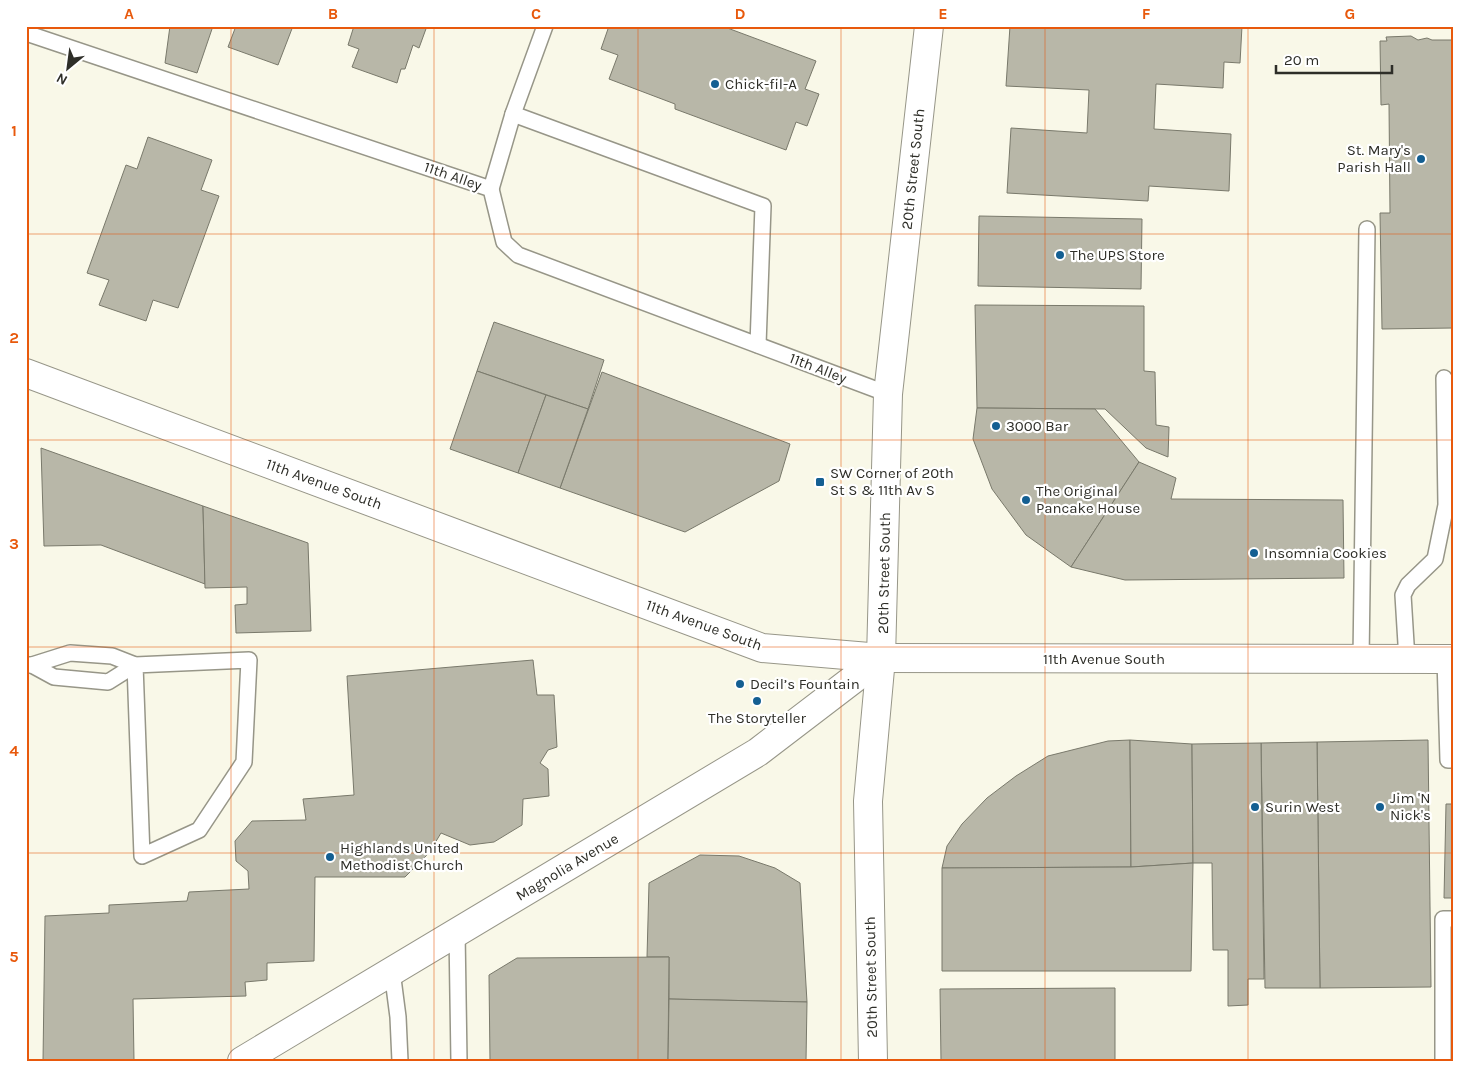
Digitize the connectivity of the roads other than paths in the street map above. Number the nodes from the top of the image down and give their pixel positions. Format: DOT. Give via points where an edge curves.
graph roads {
  1 [pos="545,26"];
  2 [pos="929,26"];
  3 [pos="26,33"];
  4 [pos="513,114"];
  5 [pos="491,189"];
  6 [pos="1366,230"];
  7 [pos="758,345"];
  8 [pos="26,373"];
  9 [pos="1444,378"];
  10 [pos="888,394"];
  11 [pos="881,658"];
  12 [pos="1360,659"];
  13 [pos="1449,659"];
  14 [pos="1407,660"];
  15 [pos="29,665"];
  16 [pos="135,665"];
  17 [pos="1453,760"];
  18 [pos="1453,919"];
  19 [pos="457,932"];
  20 [pos="392,971"];
  21 [pos="1448,1010"];
  22 [pos="242,1061"];
  23 [pos="400,1061"];
  24 [pos="460,1061"];
  25 [pos="873,1061"];
  26 [pos="1443,1061"];
  1 -- 4 [label="lane"];
  2 -- 10 [label="street, 20th Street South"];
  3 -- 5 [label="lane, 11th Alley"];
  4 -- 5 [label="lane"];
  4 -- 7 [label="lane" via="763,206"];
  5 -- 7 [label="lane, 11th Alley" via="504,242 518,255"];
  6 -- 12 [label="lane"];
  7 -- 10 [label="lane, 11th Alley"];
  8 -- 11 [label="street, 11th Avenue South" via="762,648"];
  9 -- 14 [label="lane" via="1446,506 1435,558 1408,585 1404,595"];
  10 -- 11 [label="street, 20th Street South"];
  11 -- 12 [label="street, 11th Avenue South"];
  11 -- 19 [label="street, Magnolia Avenue" via="758,752"];
  11 -- 25 [label="street, 20th Street South" via="868,801"];
  12 -- 14 [label="street, 11th Avenue South"];
  13 -- 14 [label="street, 11th Avenue South"];
  13 -- 17 [label="lane" via="1448,760"];
  15 -- 16 [label="lane" via="70,653 112,656"];
  15 -- 16 [label="lane" via="54,677 108,682"];
  16 -- 16 [label="lane" via="142,856 199,830 244,762 249,660"];
  18 -- 21 [label="lane" via="1443,920"];
  19 -- 20 [label="street, Magnolia Avenue"];
  19 -- 24 [label="lane"];
  20 -- 22 [label="street, Magnolia Avenue"];
  20 -- 23 [label="lane"];
  21 -- 26 [label="lane"];
}
